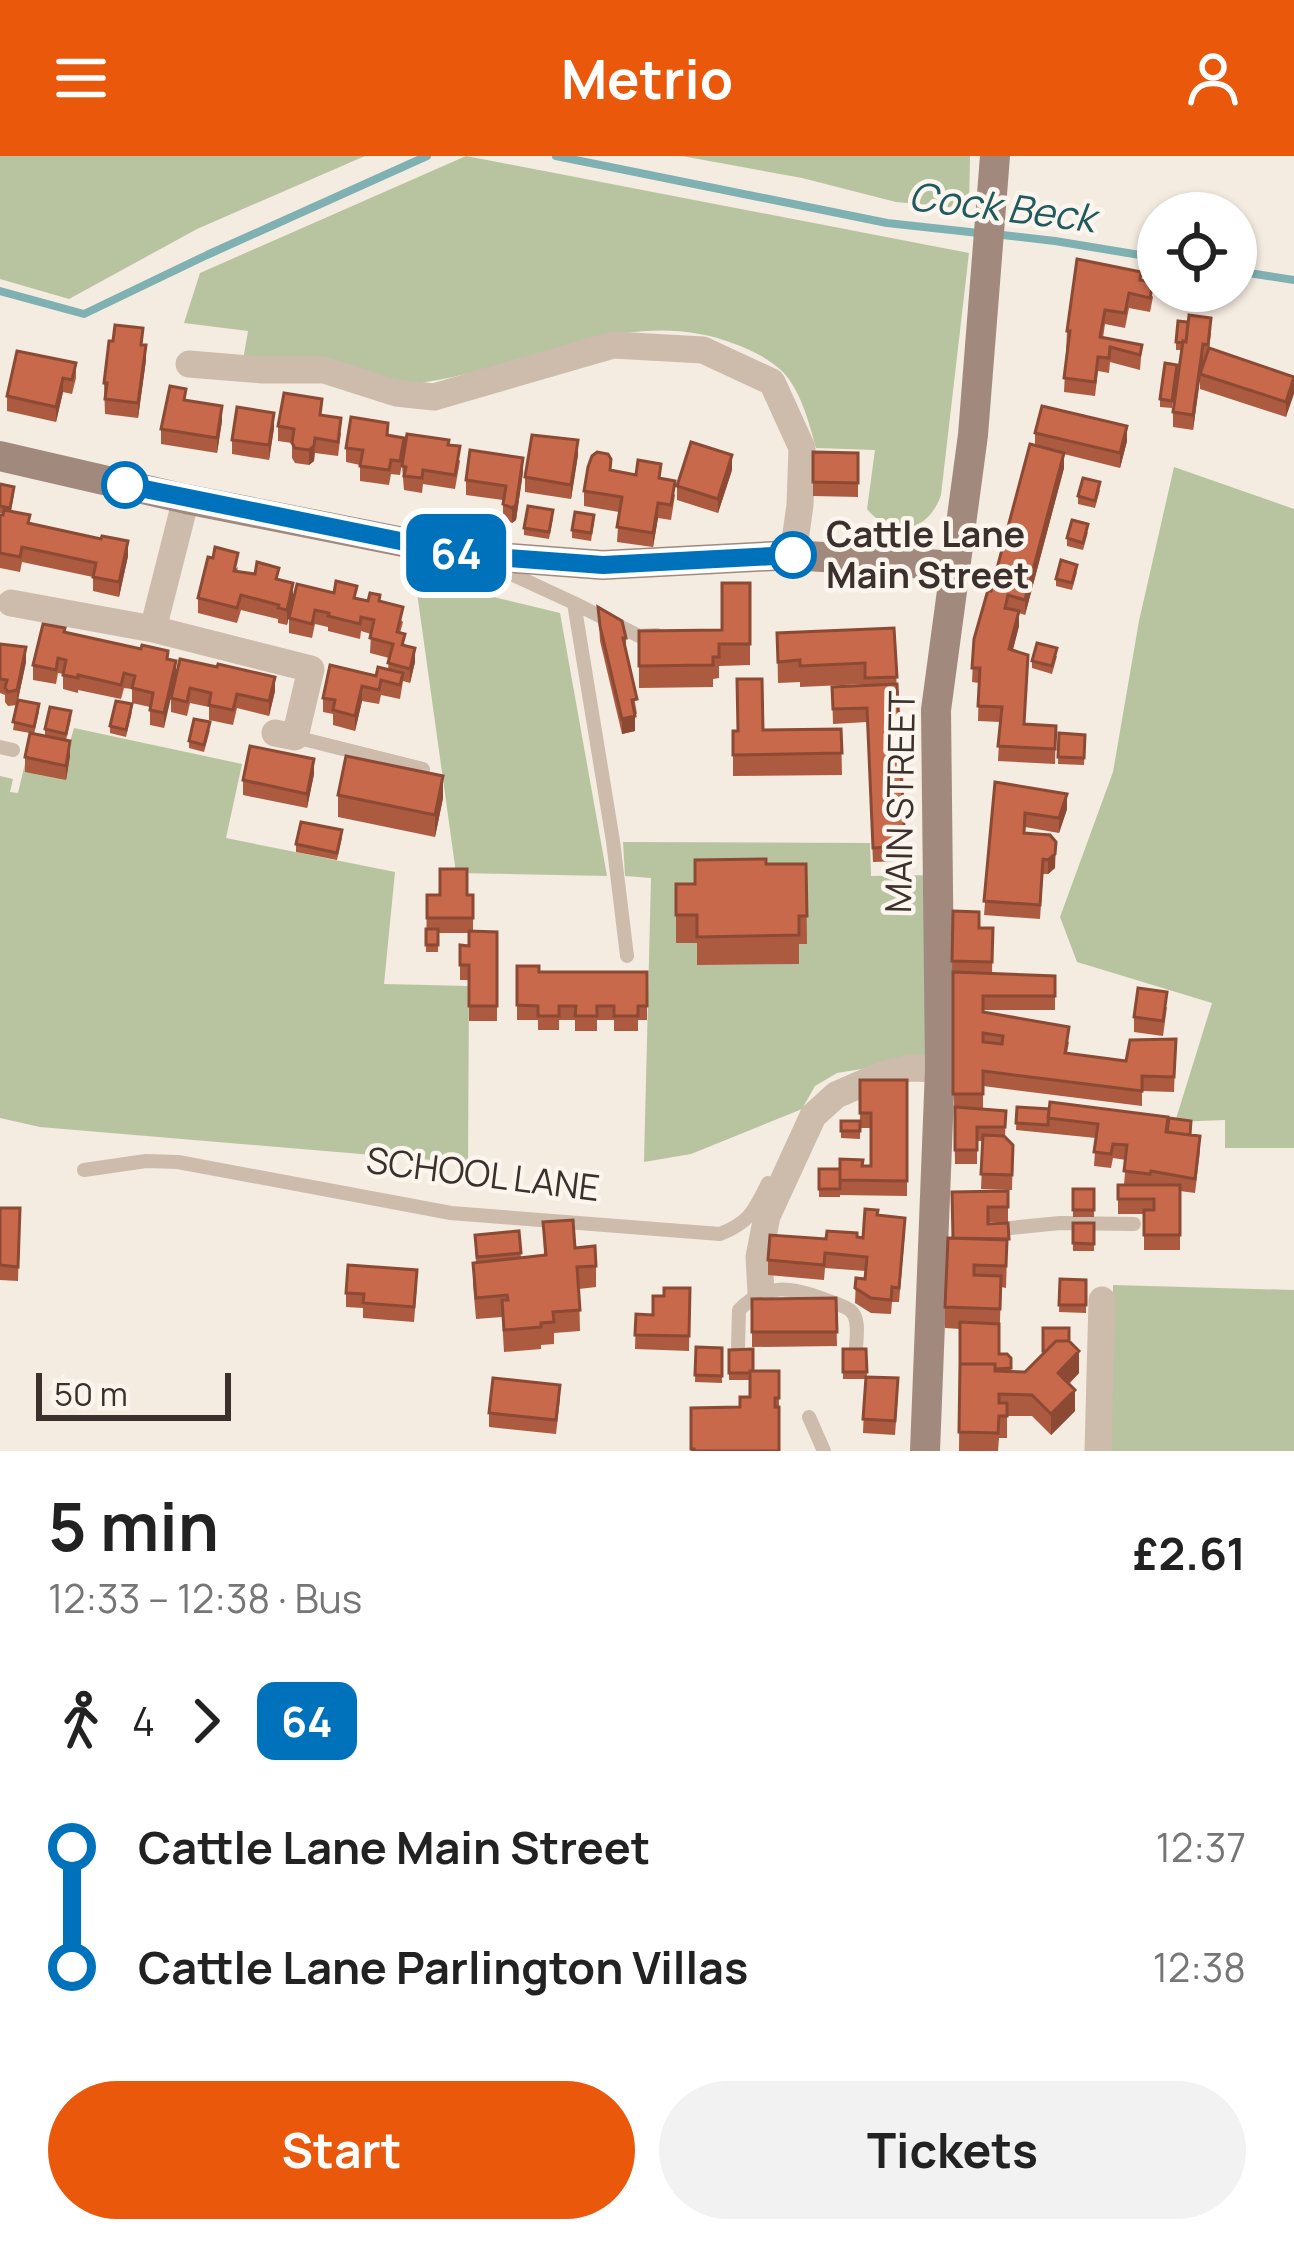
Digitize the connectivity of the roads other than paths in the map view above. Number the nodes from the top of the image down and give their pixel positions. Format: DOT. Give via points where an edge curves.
graph roads {
  1 [pos="995,163"];
  2 [pos="189,364"];
  3 [pos="0,456"];
  4 [pos="186,499"];
  5 [pos="469,555"];
  6 [pos="793,555"];
  7 [pos="955,566"];
  8 [pos="11,603"];
  9 [pos="574,603"];
  10 [pos="154,629"];
  11 [pos="676,634"];
  12 [pos="285,735"];
  13 [pos="423,769"];
  14 [pos="627,956"];
  15 [pos="940,1069"];
  16 [pos="813,1115"];
  17 [pos="84,1170"];
  18 [pos="1134,1224"];
  19 [pos="988,1231"];
  20 [pos="761,1292"];
  21 [pos="1102,1300"];
  22 [pos="738,1347"];
  23 [pos="856,1350"];
  24 [pos="809,1417"];
  25 [pos="824,1451"];
  26 [pos="925,1451"];
  27 [pos="1099,1451"];
  1 -- 7 [label="street, MAIN STREET"];
  2 -- 6 [label="street" via="324,370 434,397 613,345 704,350 772,382 802,448"];
  3 -- 4 [label="street"];
  4 -- 5 [label="street"];
  4 -- 10 [label="street"];
  5 -- 6 [label="street" via="603,565"];
  5 -- 9 [label="lane"];
  6 -- 7 [label="street"];
  7 -- 15 [label="street, MAIN STREET" via="936,710"];
  8 -- 10 [label="street"];
  9 -- 11 [label="lane" via="639,636"];
  9 -- 14 [label="lane"];
  10 -- 12 [label="street" via="311,669"];
  12 -- 13 [label="lane"];
  15 -- 16 [label="street, SCHOOL LANE" via="882,1075"];
  15 -- 26 [label="street, MAIN STREET" via="944,1232"];
  16 -- 17 [label="lane, SCHOOL LANE" via="796,1127 753,1214 720,1234 451,1213 178,1162"];
  16 -- 20 [label="street" via="767,1216"];
  18 -- 19 [label="lane"];
  20 -- 22 [label="lane" via="739,1310"];
  20 -- 23 [label="lane" via="789,1288 849,1309"];
  21 -- 27 [label="street"];
  24 -- 25 [label="lane"];
}
